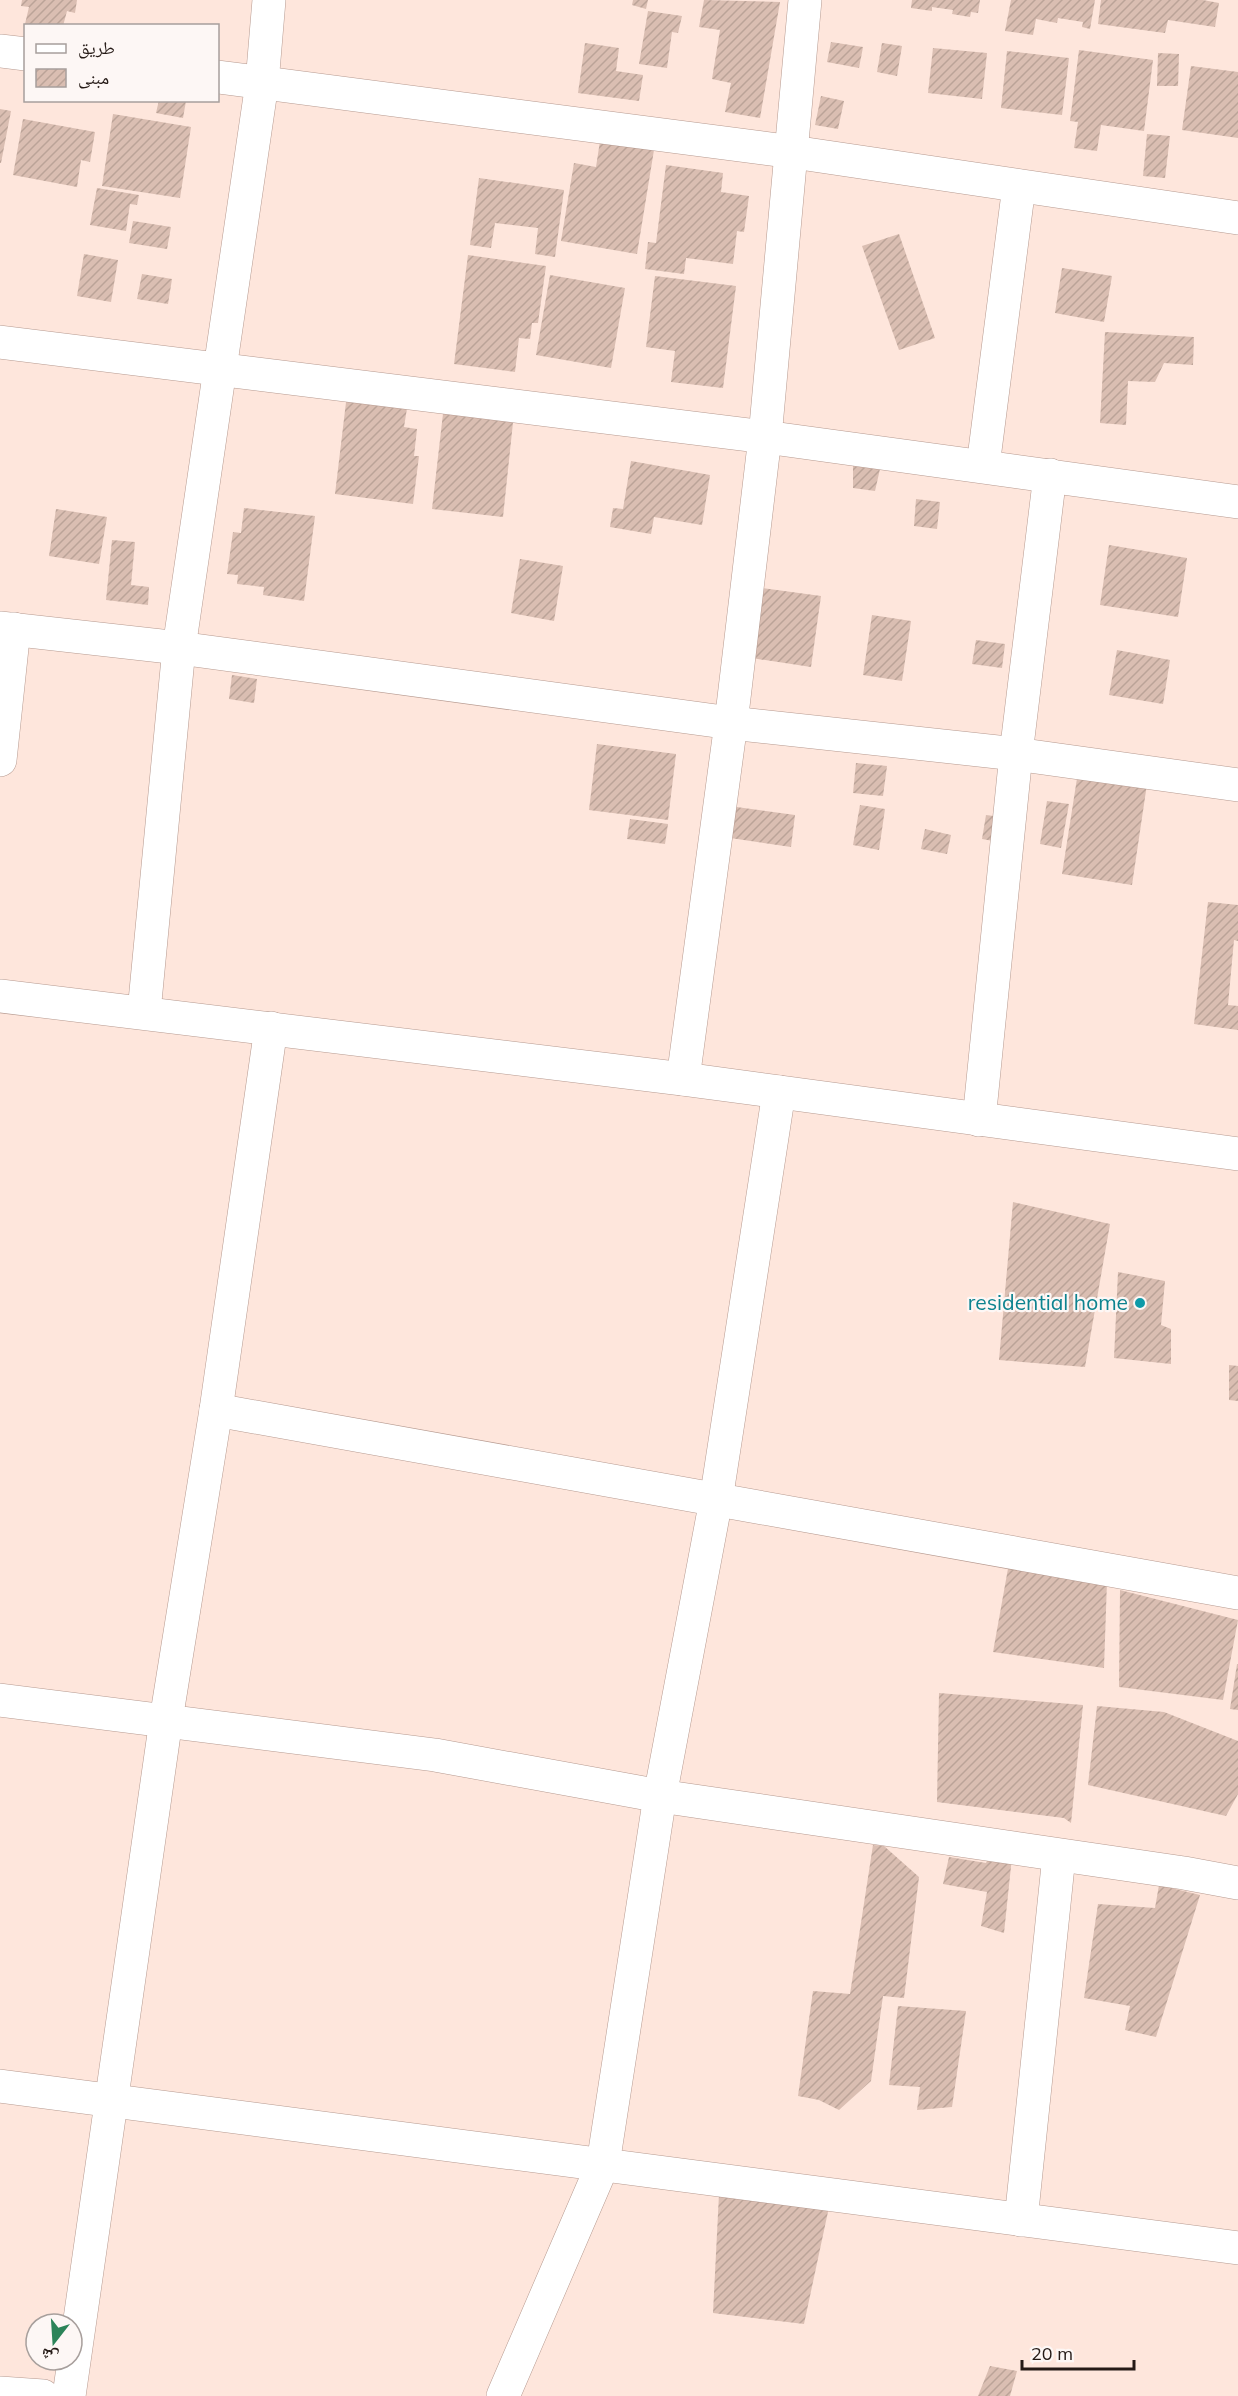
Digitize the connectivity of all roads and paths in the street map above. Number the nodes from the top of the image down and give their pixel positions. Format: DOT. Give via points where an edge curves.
graph roads {
  1 [pos="269,0"];
  2 [pos="805,0"];
  3 [pos="0,51"];
  4 [pos="24,54"];
  5 [pos="219,77"];
  6 [pos="262,83"];
  7 [pos="793,152"];
  8 [pos="1019,186"];
  9 [pos="1238,218"];
  10 [pos="0,342"];
  11 [pos="220,370"];
  12 [pos="765,437"];
  13 [pos="983,466"];
  14 [pos="1050,475"];
  15 [pos="1238,502"];
  16 [pos="7,628"];
  17 [pos="179,648"];
  18 [pos="731,723"];
  19 [pos="1016,754"];
  20 [pos="0,760"];
  21 [pos="1238,785"];
  22 [pos="0,996"];
  23 [pos="144,1012"];
  24 [pos="271,1028"];
  25 [pos="683,1079"];
  26 [pos="778,1092"];
  27 [pos="979,1120"];
  28 [pos="1238,1154"];
  29 [pos="216,1410"];
  30 [pos="716,1500"];
  31 [pos="1238,1593"];
  32 [pos="0,1700"];
  33 [pos="166,1720"];
  34 [pos="660,1796"];
  35 [pos="1059,1856"];
  36 [pos="1238,1883"];
  37 [pos="0,2086"];
  38 [pos="111,2100"];
  39 [pos="603,2164"];
  40 [pos="1021,2220"];
  41 [pos="1238,2248"];
  42 [pos="0,2393"];
  43 [pos="44,2396"];
  44 [pos="69,2396"];
  45 [pos="503,2396"];
  1 -- 6 [label="street"];
  2 -- 7 [label="street"];
  3 -- 4 [label="street"];
  5 -- 6 [label="street"];
  6 -- 7 [label="street"];
  6 -- 11 [label="street"];
  7 -- 8 [label="street"];
  7 -- 12 [label="street"];
  8 -- 9 [label="street"];
  8 -- 13 [label="street"];
  10 -- 11 [label="street"];
  11 -- 12 [label="street"];
  11 -- 17 [label="street"];
  12 -- 13 [label="street"];
  12 -- 18 [label="street"];
  13 -- 14 [label="street"];
  14 -- 15 [label="street"];
  14 -- 19 [label="street"];
  16 -- 17 [label="street"];
  16 -- 20 [label="street"];
  17 -- 18 [label="street"];
  17 -- 23 [label="street"];
  18 -- 19 [label="street"];
  18 -- 25 [label="street"];
  19 -- 21 [label="street"];
  19 -- 27 [label="street"];
  22 -- 23 [label="street"];
  23 -- 24 [label="street"];
  24 -- 25 [label="street"];
  24 -- 29 [label="street"];
  25 -- 26 [label="street"];
  26 -- 27 [label="street"];
  26 -- 30 [label="street"];
  27 -- 28 [label="street"];
  29 -- 30 [label="street"];
  29 -- 33 [label="street"];
  30 -- 31 [label="street"];
  30 -- 34 [label="street"];
  32 -- 33 [label="street"];
  33 -- 34 [label="street" via="435,1755"];
  33 -- 38 [label="street"];
  34 -- 35 [label="street"];
  34 -- 39 [label="street"];
  35 -- 36 [label="street"];
  35 -- 40 [label="street"];
  37 -- 38 [label="street"];
  38 -- 39 [label="street"];
  38 -- 44 [label="street"];
  39 -- 40 [label="street"];
  39 -- 45 [label="street"];
  40 -- 41 [label="street"];
  42 -- 43 [label="street"];
}
